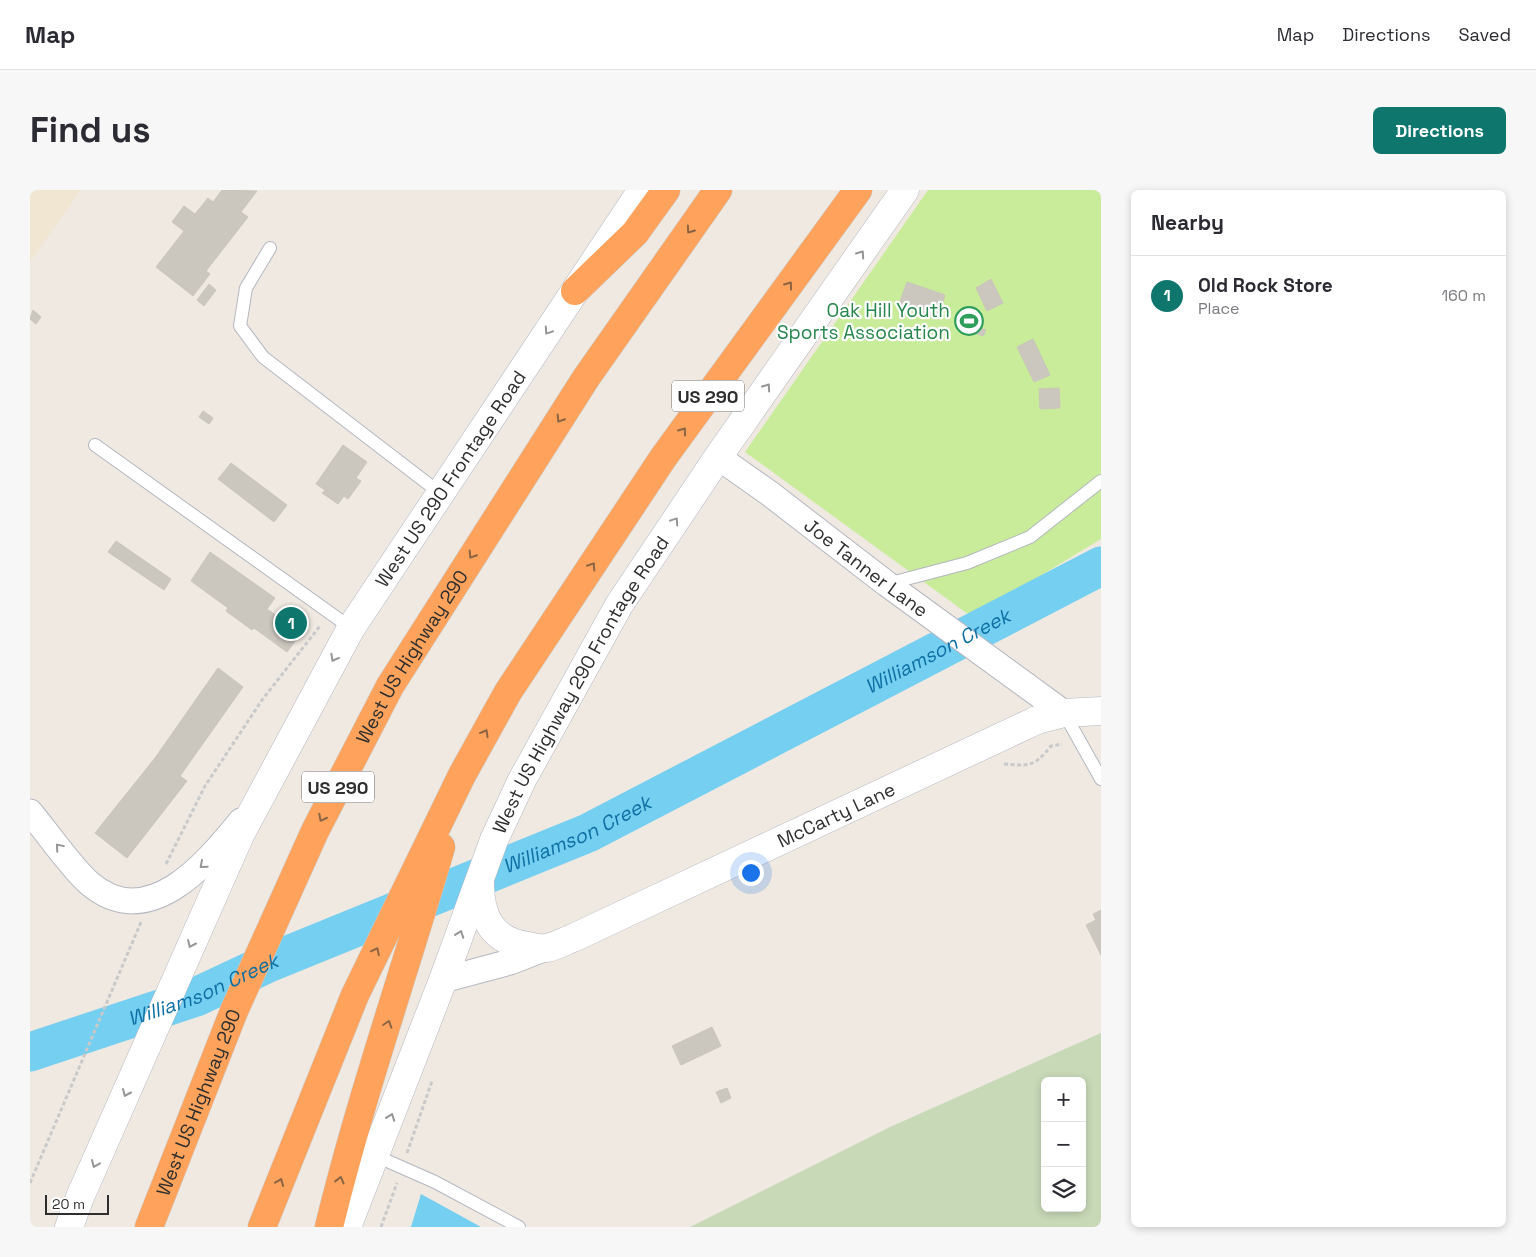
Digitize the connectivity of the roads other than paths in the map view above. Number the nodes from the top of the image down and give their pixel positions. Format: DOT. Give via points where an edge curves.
graph roads {
  1 [pos="642,190"];
  2 [pos="666,190"];
  3 [pos="718,190"];
  4 [pos="858,190"];
  5 [pos="905,190"];
  6 [pos="270,248"];
  7 [pos="575,291"];
  8 [pos="95,445"];
  9 [pos="718,458"];
  10 [pos="1101,481"];
  11 [pos="440,492"];
  12 [pos="892,588"];
  13 [pos="351,628"];
  14 [pos="1101,711"];
  15 [pos="1064,712"];
  16 [pos="462,775"];
  17 [pos="1101,779"];
  18 [pos="257,801"];
  19 [pos="30,812"];
  20 [pos="480,879"];
  21 [pos="546,948"];
  22 [pos="443,980"];
  23 [pos="376,1156"];
  24 [pos="70,1227"];
  25 [pos="149,1227"];
  26 [pos="262,1227"];
  27 [pos="329,1227"];
  28 [pos="347,1227"];
  29 [pos="519,1227"];
  1 -- 7 [label="main road, West US 290 Frontage Road"];
  2 -- 7 [label="highway" via="635,234"];
  3 -- 25 [label="highway, West US Highway 290 / US 290, one-way" via="586,378 390,686 320,823 234,1011"];
  16 -- 4 [label="highway, US 290, one-way" via="508,692 663,458"];
  9 -- 5 [label="main road, West US Highway 290 Frontage Road, one-way"];
  6 -- 11 [label="lane" via="246,288 240,326 264,357"];
  7 -- 11 [label="main road, West US 290 Frontage Road, one-way"];
  8 -- 13 [label="lane"];
  9 -- 12 [label="street, Joe Tanner Lane"];
  20 -- 9 [label="main road, West US Highway 290 Frontage Road, one-way" via="522,780 619,605"];
  10 -- 12 [label="lane" via="1030,537 967,563"];
  11 -- 13 [label="main road, West US 290 Frontage Road"];
  12 -- 15 [label="street, Joe Tanner Lane"];
  13 -- 18 [label="main road, West US 290 Frontage Road, one-way"];
  14 -- 15 [label="main road, McCarty Lane"];
  15 -- 17 [label="lane"];
  15 -- 21 [label="main road, McCarty Lane" via="1037,720"];
  26 -- 16 [label="highway, one-way" via="355,995"];
  27 -- 16 [label="highway, one-way" via="346,1154"];
  18 -- 19 [label="street, one-way" via="209,860 183,882 158,896 128,901 110,897 88,882"];
  18 -- 24 [label="main road, one-way" via="114,1119"];
  20 -- 21 [label="main road, McCarty Lane" via="480,904 488,924 501,937 519,944"];
  22 -- 20 [label="main road, West US Highway 290 Frontage Road, one-way"];
  21 -- 22 [label="street, McCarty Lane" via="510,962"];
  23 -- 22 [label="main road, West US Highway 290 Frontage Road, one-way"];
  23 -- 28 [label="main road, West US Highway 290 Frontage Road"];
  23 -- 29 [label="lane" via="436,1182"];
}
